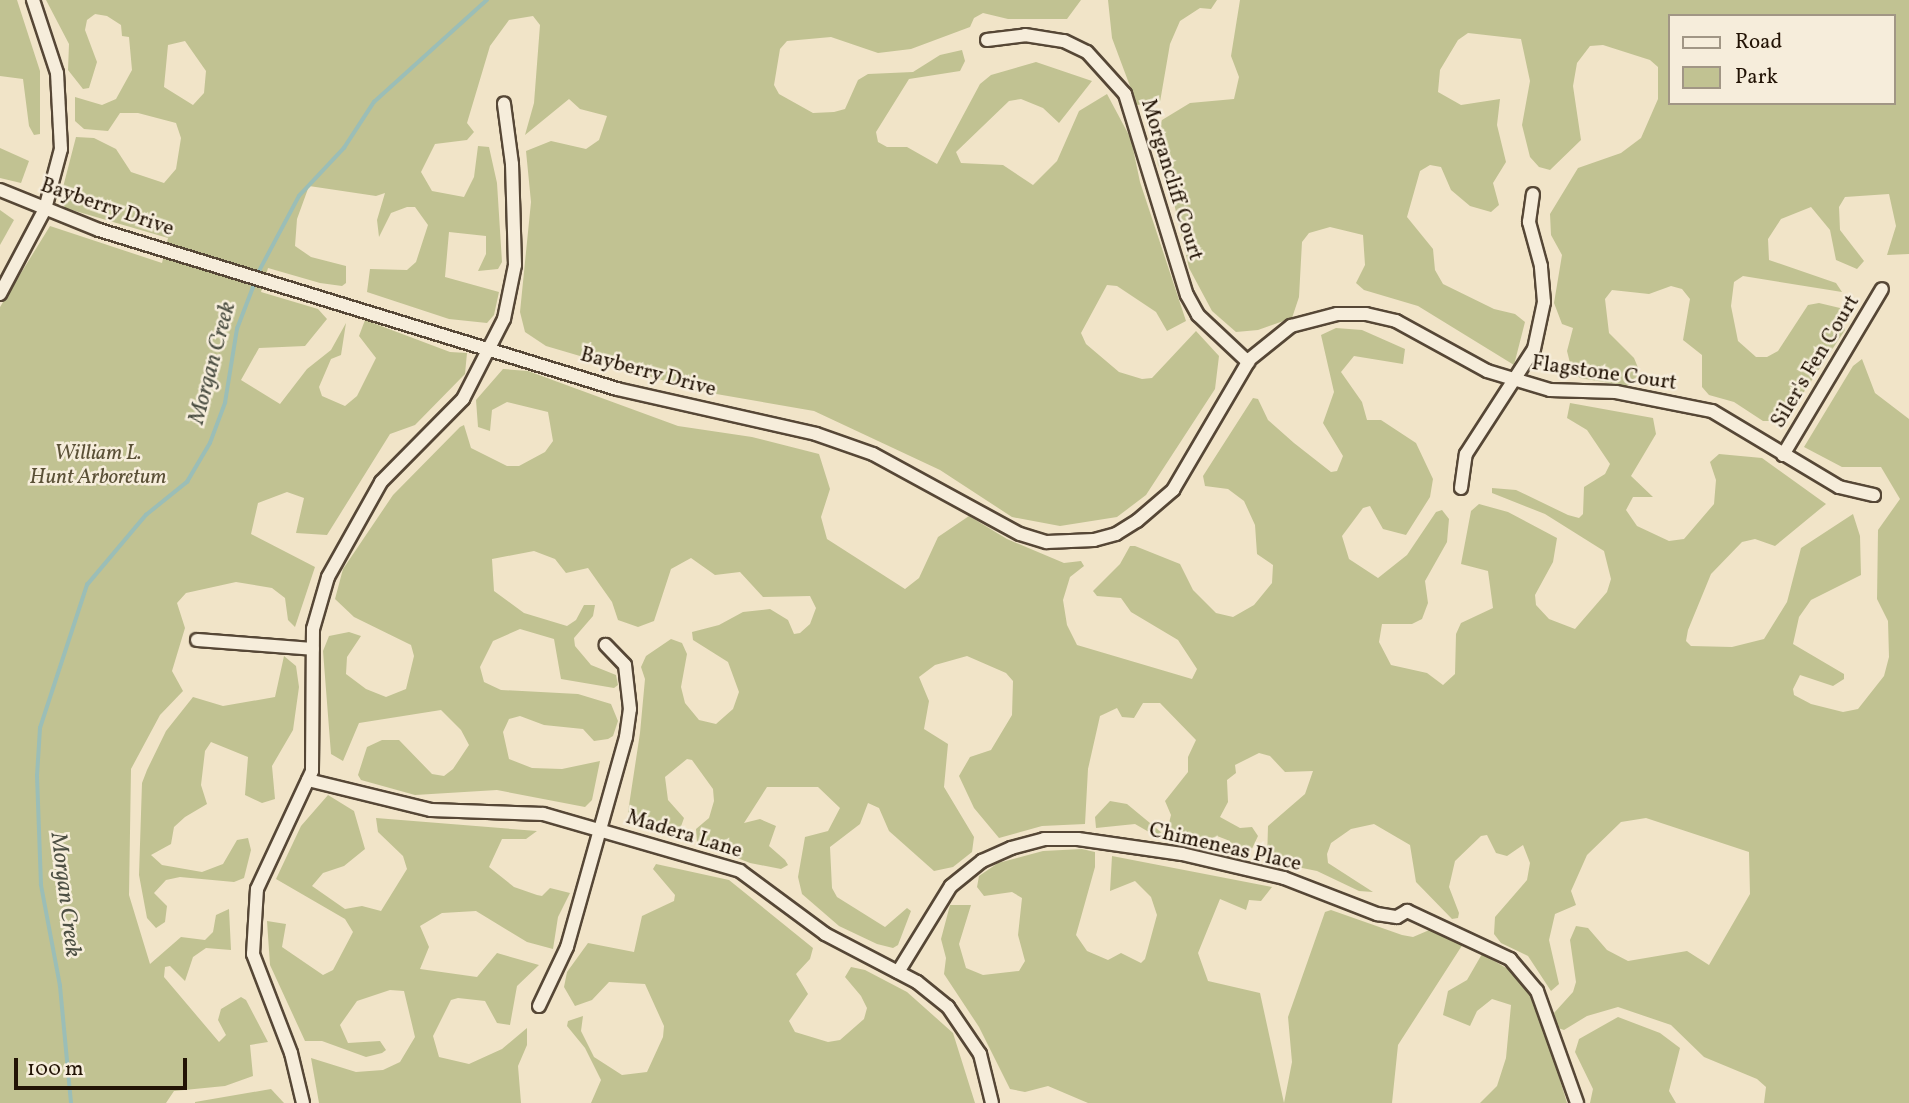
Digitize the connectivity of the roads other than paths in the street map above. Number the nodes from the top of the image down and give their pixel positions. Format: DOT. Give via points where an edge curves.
graph roads {
  1 [pos="33,0"];
  2 [pos="987,40"];
  3 [pos="505,104"];
  4 [pos="0,190"];
  5 [pos="1533,194"];
  6 [pos="45,209"];
  7 [pos="1882,289"];
  8 [pos="0,295"];
  9 [pos="492,348"];
  10 [pos="1248,362"];
  11 [pos="1517,382"];
  12 [pos="1783,455"];
  13 [pos="1461,488"];
  14 [pos="1874,495"];
  15 [pos="197,640"];
  16 [pos="606,645"];
  17 [pos="313,649"];
  18 [pos="308,780"];
  19 [pos="600,830"];
  20 [pos="898,972"];
  21 [pos="539,1006"];
  22 [pos="303,1103"];
  23 [pos="992,1103"];
  24 [pos="1577,1103"];
  1 -- 6 [label="street" via="49,40 62,108 57,171"];
  2 -- 10 [label="street, Morgancliff Court" via="1025,35 1064,41 1087,52 1125,94 1187,295 1198,314"];
  3 -- 9 [label="street" via="515,265"];
  4 -- 6 [label="street, Bayberry Drive"];
  5 -- 11 [label="street, Flagstone Court" via="1529,222 1541,266 1544,302 1534,349"];
  6 -- 8 [label="street"];
  6 -- 9 [label="street, Bayberry Drive" via="99,230"];
  7 -- 12 [label="street, Siler's Fen Court"];
  9 -- 10 [label="street, Bayberry Drive" via="617,389 816,433 873,454 1020,534 1047,542 1094,540 1137,522 1173,490"];
  9 -- 17 [label="street" via="463,400 381,482 359,517 328,577 313,629"];
  10 -- 11 [label="street" via="1291,326 1336,314 1366,314 1410,327 1486,371"];
  11 -- 12 [label="street, Flagstone Court" via="1550,390 1616,392 1712,411"];
  11 -- 13 [label="street" via="1466,454"];
  12 -- 14 [label="street" via="1839,487"];
  15 -- 17 [label="street"];
  16 -- 19 [label="street" via="625,665 630,709"];
  17 -- 18 [label="street" via="315,736"];
  18 -- 19 [label="street, Madera Lane" via="407,806 524,812"];
  18 -- 22 [label="street" via="261,875 251,931 258,971 291,1053"];
  19 -- 20 [label="street, Madera Lane" via="740,871 825,934"];
  19 -- 21 [label="street" via="567,947"];
  20 -- 23 [label="street, Madera Lane" via="934,994 960,1021 980,1054"];
  20 -- 24 [label="street, Chimeneas Place" via="951,886 982,861 1011,848 1044,839 1078,839 1182,854 1284,878 1377,914 1397,917 1407,911 1510,959 1540,998"];
}
